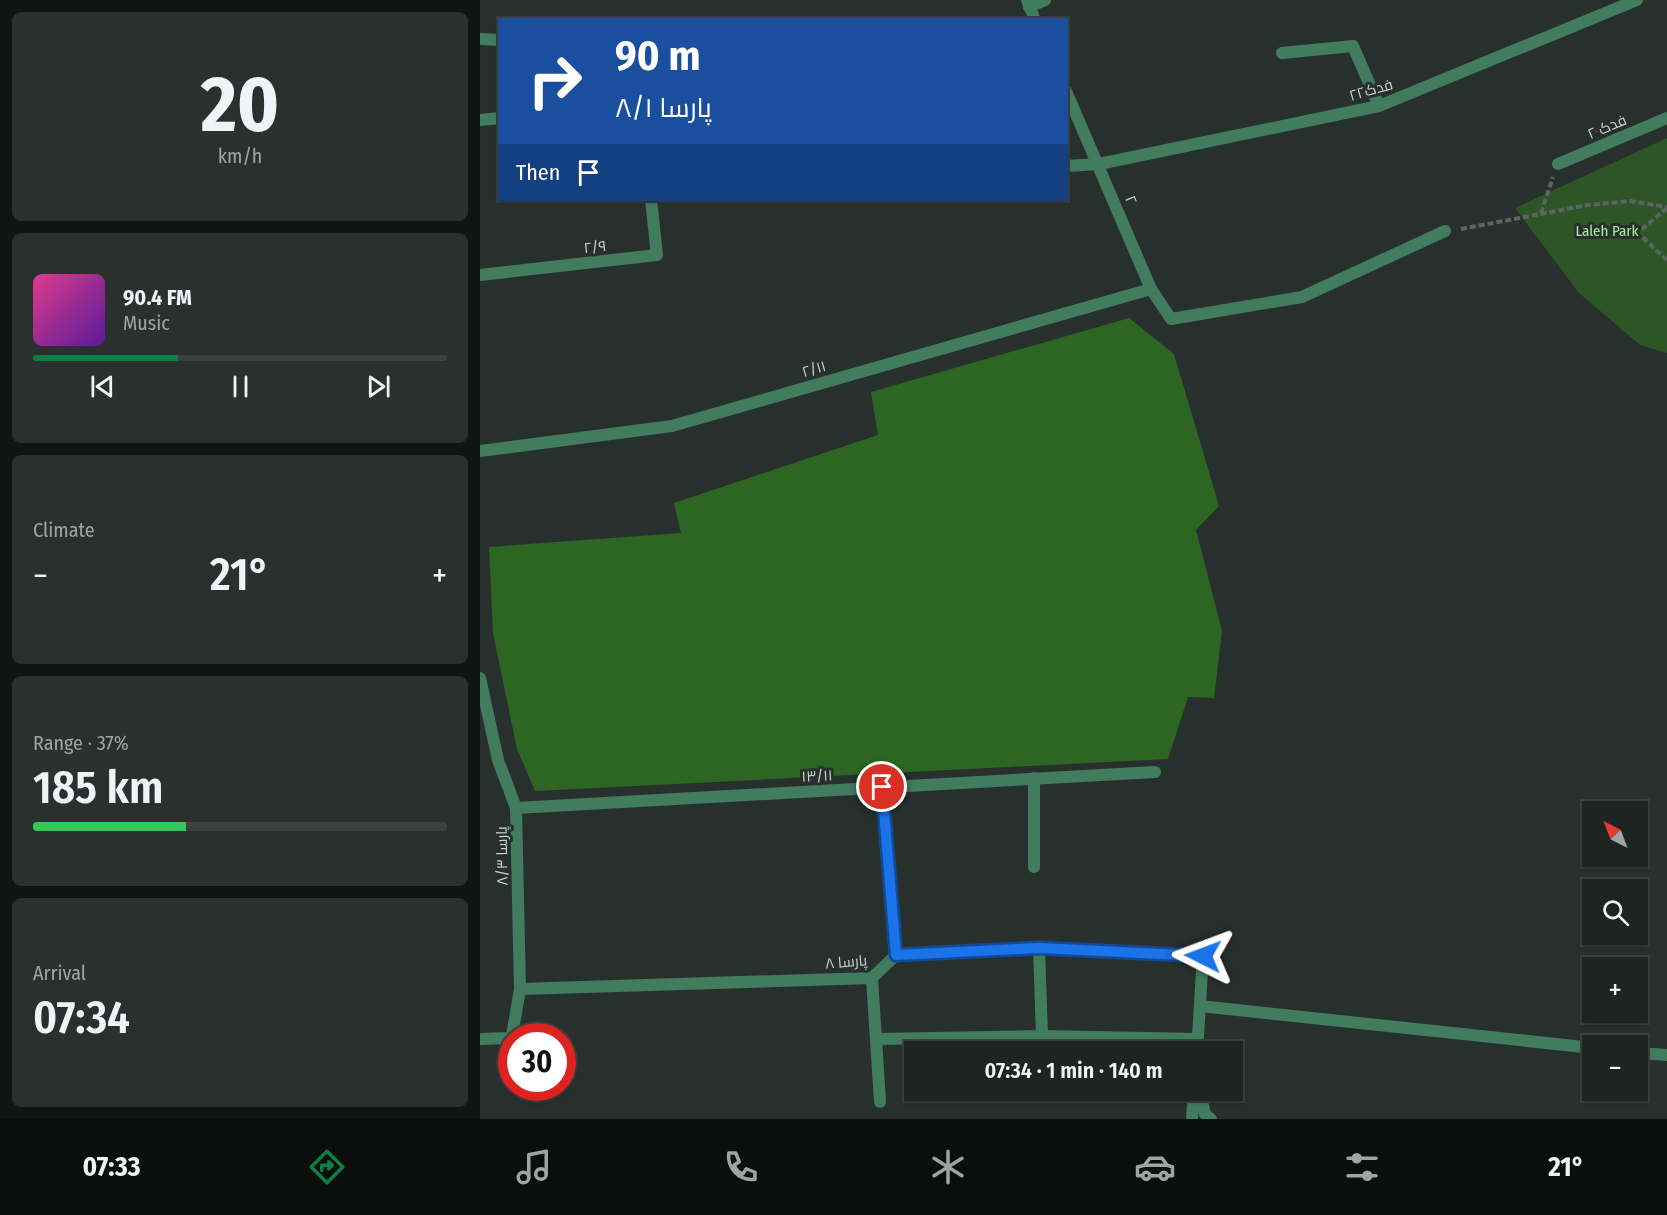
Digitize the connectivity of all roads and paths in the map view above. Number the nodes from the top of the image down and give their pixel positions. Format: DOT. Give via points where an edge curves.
graph roads {
  1 [pos="1045,0"];
  2 [pos="1637,0"];
  3 [pos="1028,3"];
  4 [pos="1034,18"];
  5 [pos="480,39"];
  6 [pos="498,40"];
  7 [pos="1282,53"];
  8 [pos="1068,95"];
  9 [pos="1379,106"];
  10 [pos="498,118"];
  11 [pos="1667,118"];
  12 [pos="480,120"];
  13 [pos="1099,164"];
  14 [pos="1558,164"];
  15 [pos="1068,166"];
  16 [pos="651,201"];
  17 [pos="1667,208"];
  18 [pos="1541,213"];
  19 [pos="1445,231"];
  20 [pos="1667,260"];
  21 [pos="480,275"];
  22 [pos="1151,289"];
  23 [pos="480,451"];
  24 [pos="480,678"];
  25 [pos="482,700"];
  26 [pos="1155,772"];
  27 [pos="1034,778"];
  28 [pos="882,787"];
  29 [pos="516,808"];
  30 [pos="1034,867"];
  31 [pos="1039,948"];
  32 [pos="896,955"];
  33 [pos="872,978"];
  34 [pos="520,989"];
  35 [pos="1200,1006"];
  36 [pos="514,1023"];
  37 [pos="1042,1036"];
  38 [pos="498,1038"];
  39 [pos="480,1039"];
  40 [pos="877,1039"];
  41 [pos="1129,1041"];
  42 [pos="1198,1041"];
  43 [pos="1582,1047"];
  44 [pos="1648,1054"];
  45 [pos="1667,1055"];
  46 [pos="1193,1101"];
  47 [pos="1202,1101"];
  48 [pos="880,1102"];
  49 [pos="1192,1119"];
  50 [pos="1211,1119"];
  1 -- 3 [label="street"];
  2 -- 9 [label="street, فدک۲۲"];
  3 -- 4 [label="street"];
  5 -- 6 [label="street"];
  7 -- 9 [label="street" via="1353,46"];
  8 -- 13 [label="street, ۲"];
  9 -- 13 [label="street, فدک۲۲"];
  10 -- 12 [label="street"];
  11 -- 14 [label="street, فدک۲۰"];
  13 -- 15 [label="street"];
  13 -- 22 [label="street, ۲"];
  14 -- 18 [label="path"];
  16 -- 21 [label="street, ۲/۹" via="657,255"];
  17 -- 18 [label="path" via="1630,201"];
  17 -- 20 [label="path" via="1638,233"];
  18 -- 19 [label="path"];
  19 -- 22 [label="street, ۲" via="1302,297 1171,319"];
  22 -- 23 [label="street, ۲/۱۱" via="672,426"];
  24 -- 25 [label="street, ۸/۳ پارسا"];
  25 -- 29 [label="street, ۸/۳ پارسا"];
  26 -- 27 [label="street, ۱۳/۱۱"];
  27 -- 28 [label="street, ۱۳/۱۱"];
  27 -- 30 [label="street"];
  28 -- 29 [label="street, ۱۳/۱۱"];
  28 -- 32 [label="street"];
  29 -- 34 [label="street, ۸/۳ پارسا"];
  31 -- 32 [label="street"];
  31 -- 35 [label="street" via="1203,956"];
  31 -- 37 [label="street"];
  32 -- 33 [label="street, ۸ پارسا"];
  33 -- 34 [label="street, ۸ پارسا"];
  33 -- 40 [label="street"];
  34 -- 36 [label="street, ۸/۳ پارسا"];
  35 -- 42 [label="street"];
  35 -- 43 [label="street"];
  37 -- 40 [label="street"];
  37 -- 41 [label="street"];
  38 -- 39 [label="street"];
  40 -- 48 [label="street"];
  44 -- 45 [label="street"];
  46 -- 49 [label="street"];
  47 -- 50 [label="street"];
}
